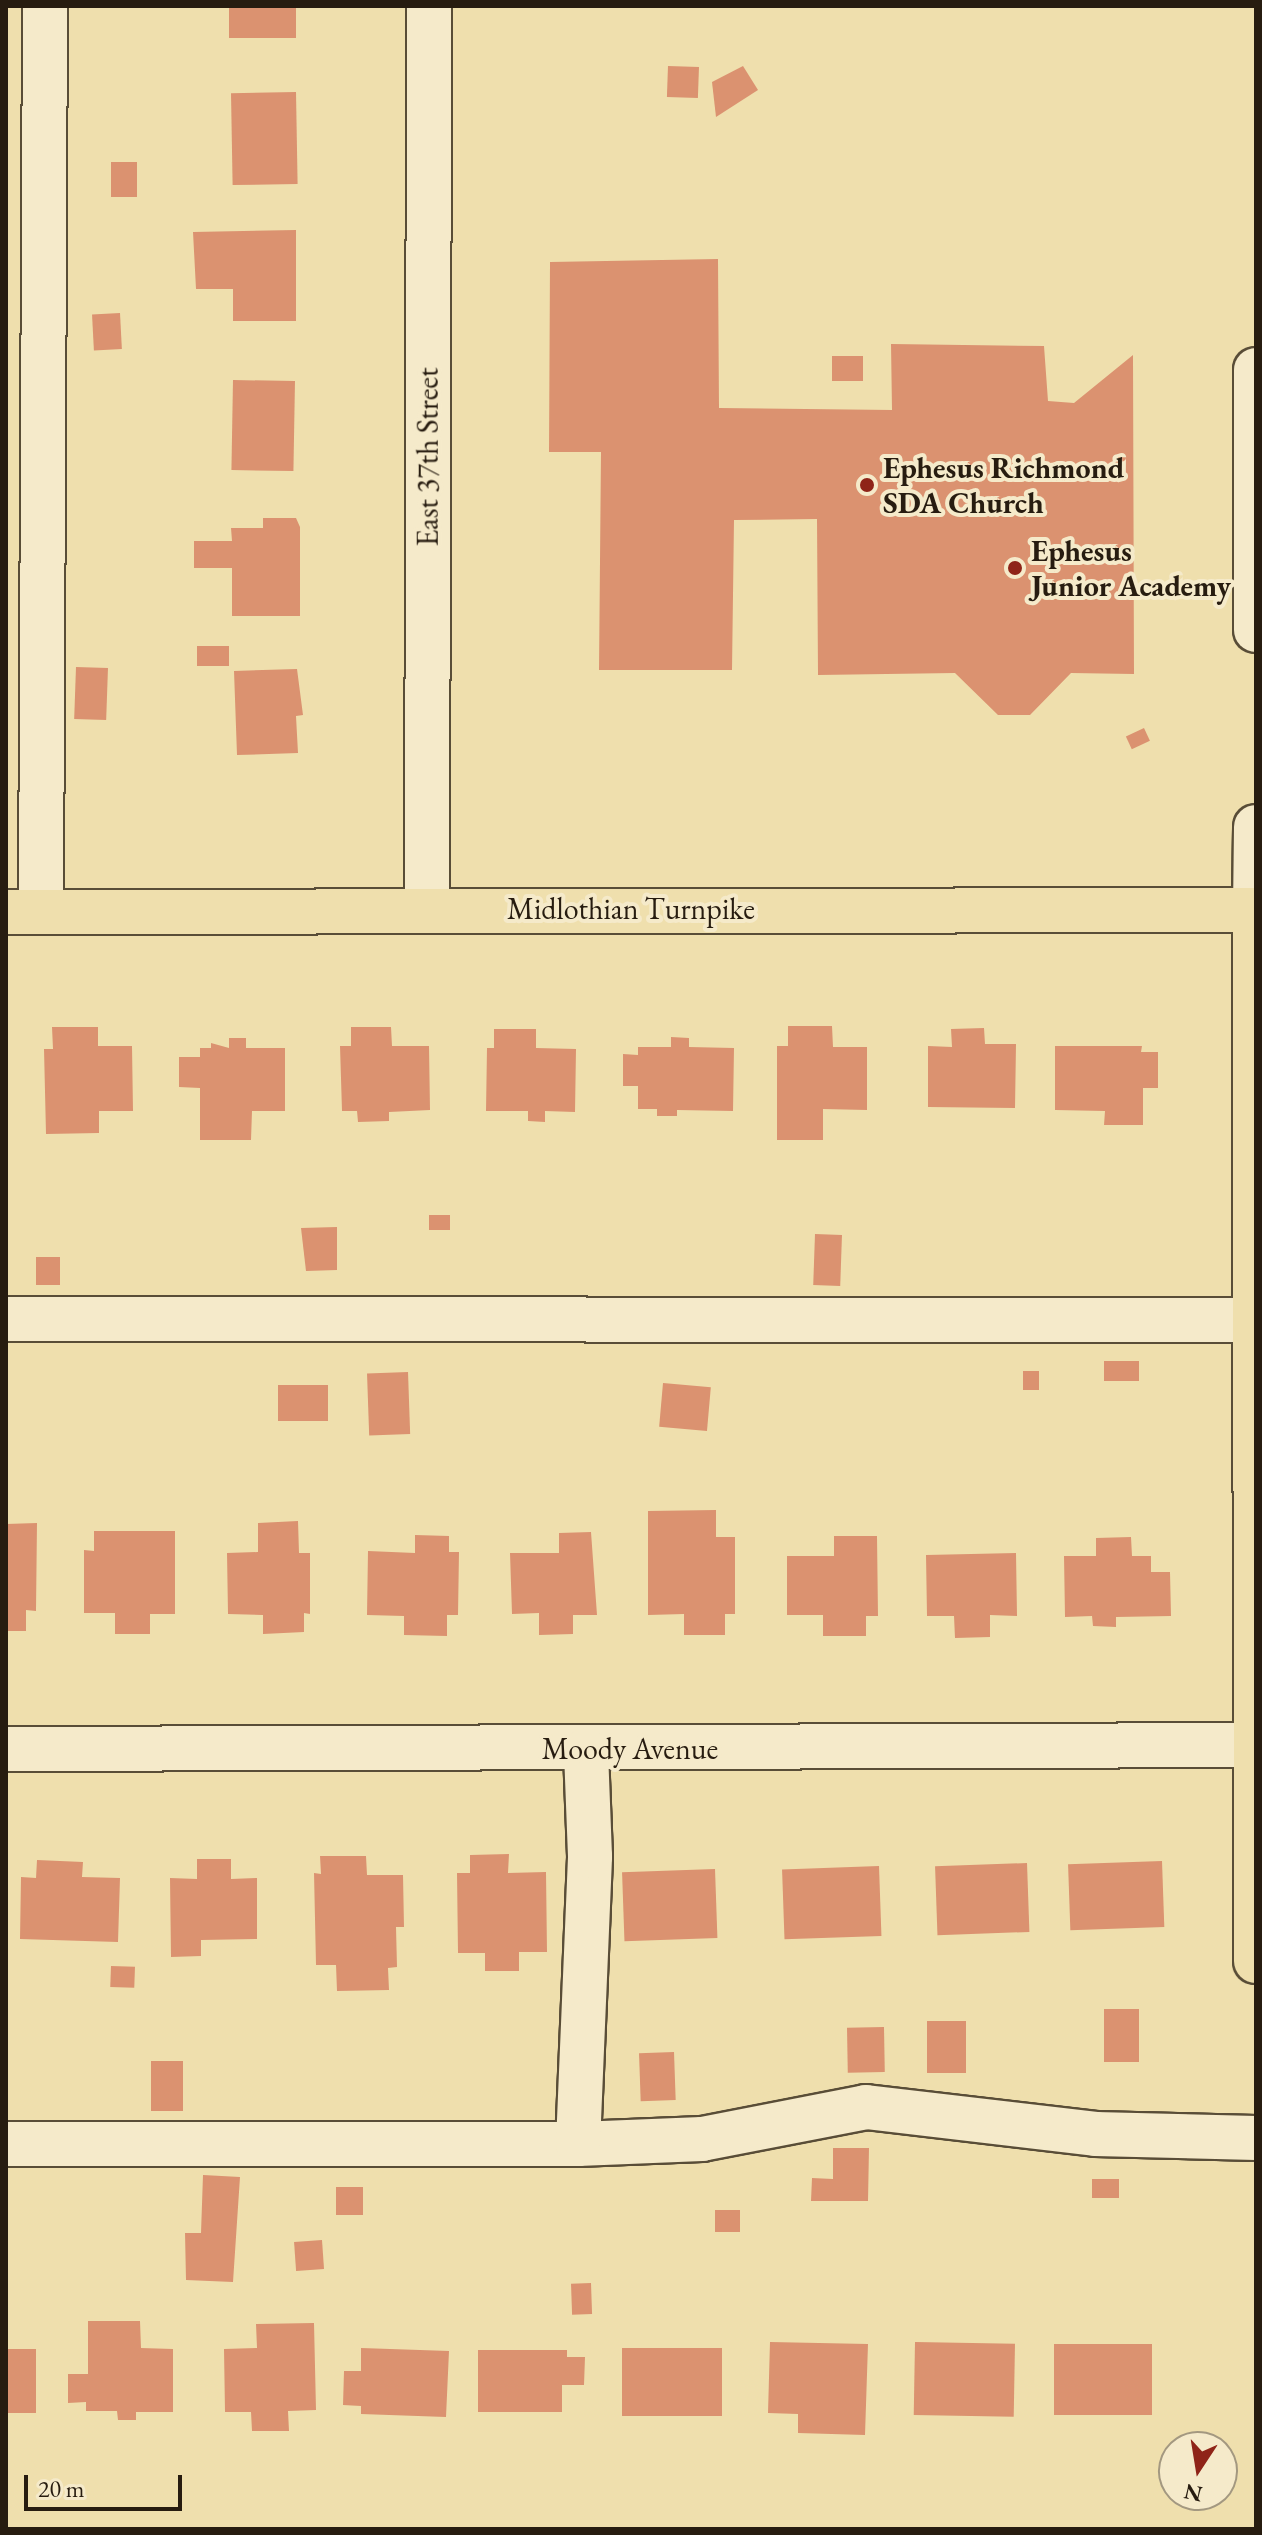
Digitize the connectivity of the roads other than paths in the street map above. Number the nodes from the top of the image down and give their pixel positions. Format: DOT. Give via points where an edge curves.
graph roads {
  1 [pos="45,6"];
  2 [pos="429,6"];
  3 [pos="1256,370"];
  4 [pos="1256,395"];
  5 [pos="1256,630"];
  6 [pos="1256,827"];
  7 [pos="427,908"];
  8 [pos="1255,910"];
  9 [pos="24,912"];
  10 [pos="6,1319"];
  11 [pos="1254,1320"];
  12 [pos="1255,1745"];
  13 [pos="6,1749"];
  14 [pos="586,1750"];
  15 [pos="1256,1961"];
  16 [pos="1256,2138"];
  17 [pos="6,2144"];
  18 [pos="578,2144"];
  1 -- 9 [label="street"];
  2 -- 7 [label="street, East 37th Street"];
  3 -- 4 [label="street"];
  4 -- 5 [label="street"];
  6 -- 8 [label="street"];
  7 -- 8 [label="main road, Midlothian Turnpike"];
  7 -- 9 [label="main road, Midlothian Turnpike"];
  8 -- 11 [label="main road"];
  10 -- 11 [label="street"];
  11 -- 12 [label="main road"];
  12 -- 14 [label="street, Moody Avenue"];
  12 -- 15 [label="main road"];
  13 -- 14 [label="street, Moody Avenue"];
  14 -- 18 [label="street" via="590,1856"];
  16 -- 18 [label="street" via="1095,2134 866,2107 702,2139"];
  17 -- 18 [label="street"];
}
